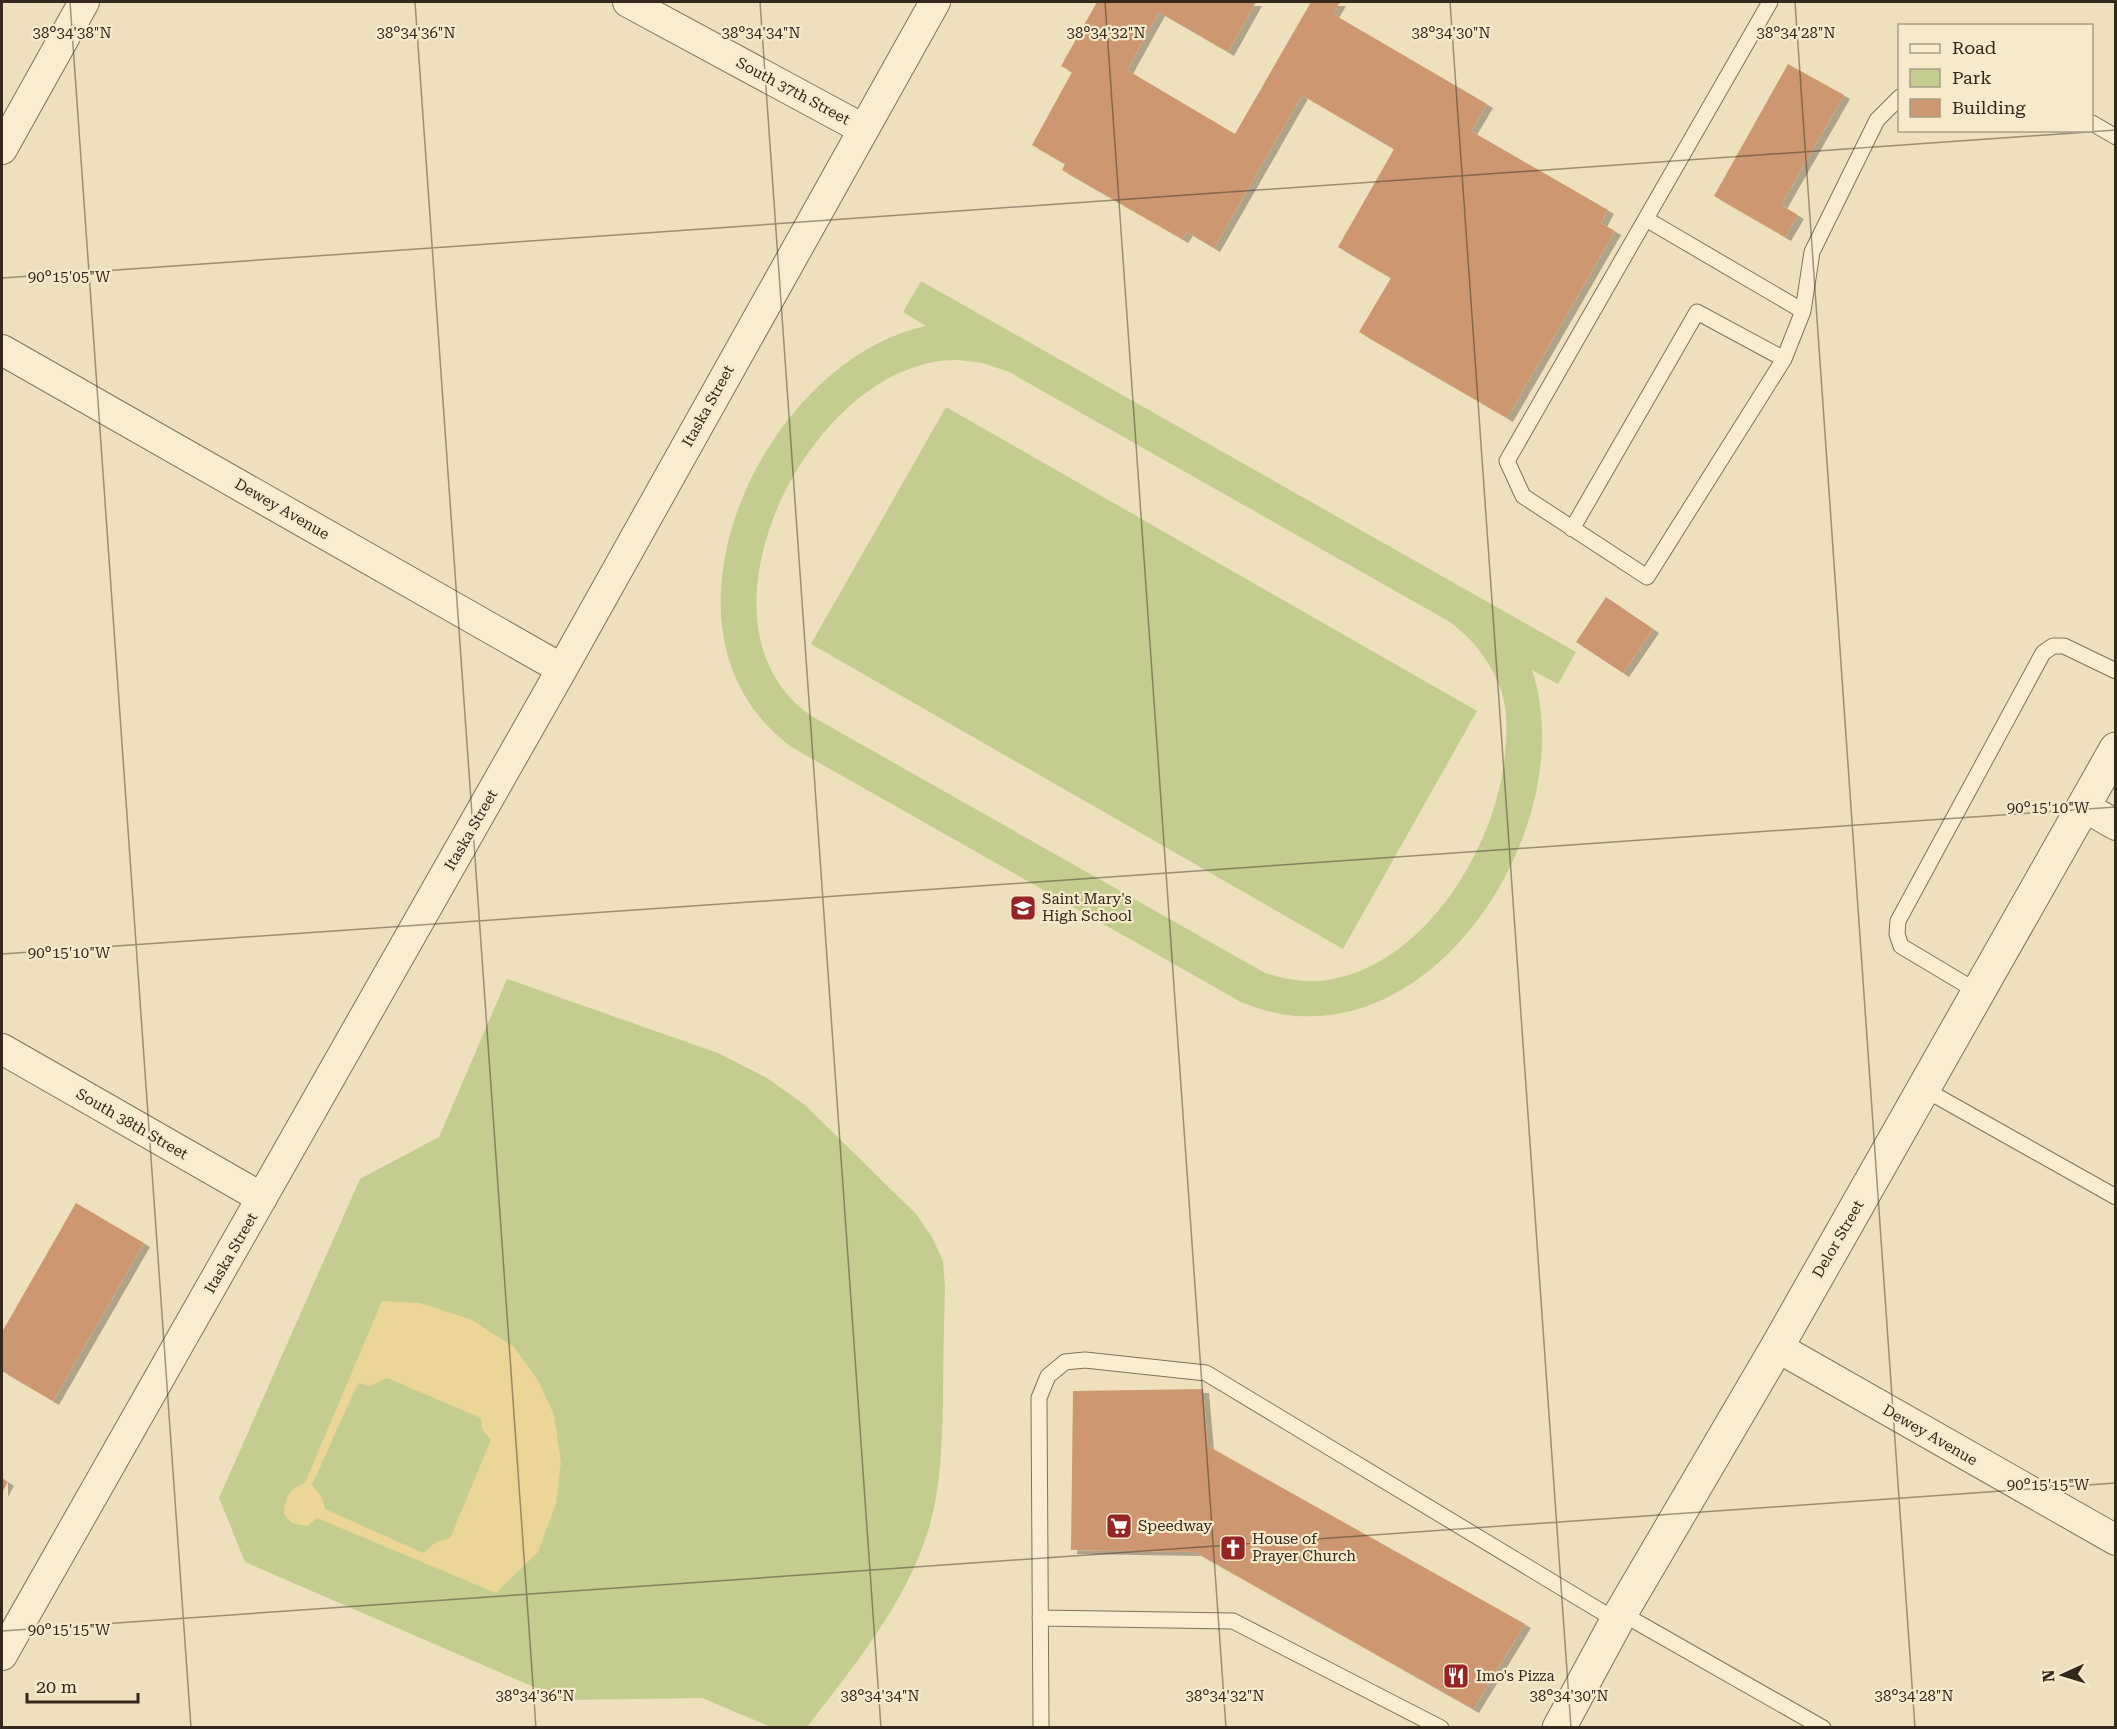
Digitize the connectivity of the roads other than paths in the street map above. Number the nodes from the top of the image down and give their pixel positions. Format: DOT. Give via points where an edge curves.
graph roads {
  1 [pos="84,2"];
  2 [pos="628,2"];
  3 [pos="935,2"];
  4 [pos="1770,2"];
  5 [pos="1898,98"];
  6 [pos="2093,124"];
  7 [pos="863,129"];
  8 [pos="2115,137"];
  9 [pos="2,149"];
  10 [pos="1646,219"];
  11 [pos="1803,310"];
  12 [pos="2,350"];
  13 [pos="1784,359"];
  14 [pos="1572,529"];
  15 [pos="562,669"];
  16 [pos="2115,671"];
  17 [pos="2115,749"];
  18 [pos="2083,806"];
  19 [pos="2115,825"];
  20 [pos="1978,992"];
  21 [pos="2,1049"];
  22 [pos="1924,1089"];
  23 [pos="2115,1197"];
  24 [pos="262,1198"];
  25 [pos="1777,1347"];
  26 [pos="2115,1540"];
  27 [pos="1619,1617"];
  28 [pos="1040,1618"];
  29 [pos="2,1656"];
  30 [pos="1041,1728"];
  31 [pos="1442,1728"];
  32 [pos="1558,1728"];
  33 [pos="1823,1728"];
  1 -- 9 [label="street"];
  2 -- 7 [label="street, South 37th Street"];
  3 -- 7 [label="street, Itaska Street"];
  4 -- 10 [label="lane"];
  5 -- 11 [label="lane" via="1877,120 1812,252"];
  6 -- 8 [label="lane"];
  7 -- 15 [label="street, Itaska Street"];
  10 -- 11 [label="lane"];
  10 -- 14 [label="lane" via="1507,461 1523,496"];
  11 -- 13 [label="lane"];
  12 -- 15 [label="street, Dewey Avenue"];
  13 -- 14 [label="lane" via="1647,577"];
  13 -- 14 [label="lane" via="1697,312"];
  15 -- 24 [label="street, Itaska Street"];
  16 -- 20 [label="lane" via="2064,646 2053,646 2043,653 1898,921 1901,946"];
  17 -- 18 [label="street, Delor Street"];
  18 -- 19 [label="street"];
  18 -- 20 [label="street, Delor Street"];
  20 -- 22 [label="street, Delor Street"];
  21 -- 24 [label="street, South 38th Street"];
  22 -- 23 [label="lane"];
  22 -- 25 [label="street, Delor Street"];
  24 -- 29 [label="street, Itaska Street"];
  25 -- 26 [label="street, Dewey Avenue"];
  25 -- 27 [label="street, Delor Street"];
  27 -- 28 [label="lane" via="1206,1373 1086,1360 1065,1362 1047,1376 1039,1398"];
  27 -- 32 [label="street, Delor Street"];
  27 -- 33 [label="lane"];
  28 -- 30 [label="lane"];
  28 -- 31 [label="lane" via="1233,1621"];
}
